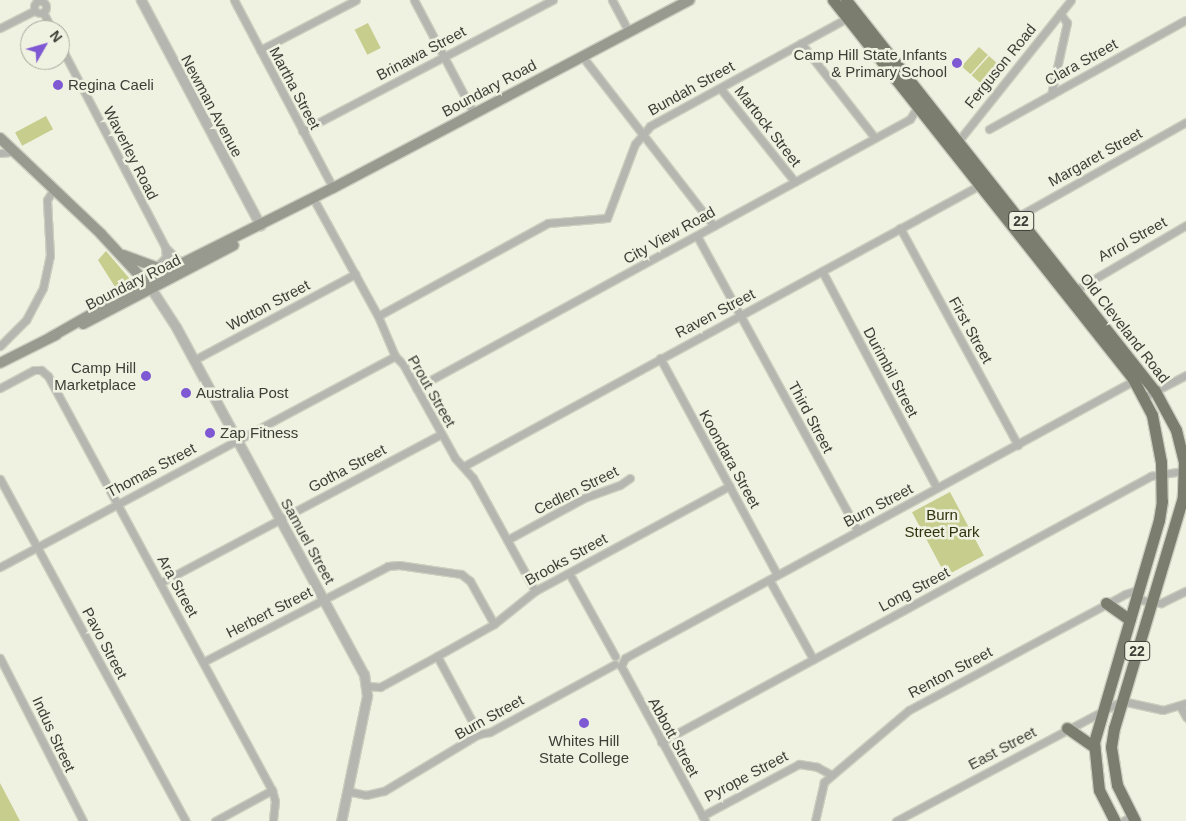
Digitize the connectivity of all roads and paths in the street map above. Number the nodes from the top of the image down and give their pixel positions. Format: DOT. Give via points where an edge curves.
graph roads {
  1 [pos="53,0"];
  2 [pos="141,0"];
  3 [pos="234,0"];
  4 [pos="356,0"];
  5 [pos="414,0"];
  6 [pos="553,0"];
  7 [pos="612,0"];
  8 [pos="689,0"];
  9 [pos="833,0"];
  10 [pos="846,0"];
  11 [pos="1071,0"];
  12 [pos="40,2"];
  13 [pos="35,10"];
  14 [pos="43,12"];
  15 [pos="1060,13"];
  16 [pos="847,18"];
  17 [pos="47,20"];
  18 [pos="1186,20"];
  19 [pos="0,28"];
  20 [pos="629,32"];
  21 [pos="801,43"];
  22 [pos="260,50"];
  23 [pos="582,56"];
  24 [pos="444,57"];
  25 [pos="70,64"];
  26 [pos="720,88"];
  27 [pos="920,94"];
  28 [pos="1051,94"];
  29 [pos="918,107"];
  30 [pos="474,114"];
  31 [pos="1186,122"];
  32 [pos="989,129"];
  33 [pos="302,131"];
  34 [pos="642,134"];
  35 [pos="0,138"];
  36 [pos="875,138"];
  37 [pos="0,144"];
  38 [pos="955,146"];
  39 [pos="5,153"];
  40 [pos="37,174"];
  41 [pos="795,182"];
  42 [pos="980,185"];
  43 [pos="333,188"];
  44 [pos="52,190"];
  45 [pos="308,201"];
  46 [pos="1017,217"];
  47 [pos="260,224"];
  48 [pos="1186,225"];
  49 [pos="714,226"];
  50 [pos="900,228"];
  51 [pos="697,236"];
  52 [pos="165,247"];
  53 [pos="120,253"];
  54 [pos="182,264"];
  55 [pos="156,268"];
  56 [pos="167,271"];
  57 [pos="822,271"];
  58 [pos="355,274"];
  59 [pos="149,286"];
  60 [pos="1071,292"];
  61 [pos="740,315"];
  62 [pos="378,316"];
  63 [pos="0,346"];
  64 [pos="395,356"];
  65 [pos="660,358"];
  66 [pos="194,360"];
  67 [pos="0,363"];
  68 [pos="1186,374"];
  69 [pos="1139,378"];
  70 [pos="0,388"];
  71 [pos="416,388"];
  72 [pos="1155,391"];
  73 [pos="1144,397"];
  74 [pos="441,434"];
  75 [pos="237,439"];
  76 [pos="1018,445"];
  77 [pos="464,466"];
  78 [pos="1184,471"];
  79 [pos="1161,473"];
  80 [pos="630,478"];
  81 [pos="0,479"];
  82 [pos="729,486"];
  83 [pos="936,486"];
  84 [pos="117,503"];
  85 [pos="280,520"];
  86 [pos="858,531"];
  87 [pos="507,540"];
  88 [pos="37,547"];
  89 [pos="0,567"];
  90 [pos="569,572"];
  91 [pos="777,574"];
  92 [pos="770,581"];
  93 [pos="160,582"];
  94 [pos="1186,591"];
  95 [pos="535,592"];
  96 [pos="1137,596"];
  97 [pos="324,599"];
  98 [pos="1152,602"];
  99 [pos="1106,603"];
  100 [pos="1130,620"];
  101 [pos="494,624"];
  102 [pos="437,656"];
  103 [pos="0,658"];
  104 [pos="813,659"];
  105 [pos="203,662"];
  106 [pos="617,662"];
  107 [pos="368,686"];
  108 [pos="1122,701"];
  109 [pos="1183,704"];
  110 [pos="1102,710"];
  111 [pos="1186,717"];
  112 [pos="1067,728"];
  113 [pos="479,734"];
  114 [pos="661,742"];
  115 [pos="1094,747"];
  116 [pos="832,775"];
  117 [pos="272,790"];
  118 [pos="347,791"];
  119 [pos="703,818"];
  120 [pos="1130,819"];
  121 [pos="83,821"];
  122 [pos="186,821"];
  123 [pos="214,821"];
  124 [pos="273,821"];
  125 [pos="341,821"];
  126 [pos="815,821"];
  127 [pos="896,821"];
  128 [pos="1115,821"];
  1 -- 12 [label="street"];
  2 -- 47 [label="street, Newman Avenue"];
  3 -- 22 [label="street, Martha Street"];
  4 -- 22 [label="street"];
  5 -- 24 [label="street"];
  6 -- 24 [label="street, Brinawa Street"];
  7 -- 20 [label="street"];
  8 -- 20 [label="main road, Boundary Road"];
  9 -- 16 [label="highway, Old Cleveland Road / 22"];
  10 -- 27 [label="highway, Old Cleveland Road / 22"];
  11 -- 15 [label="street, Ferguson Road"];
  12 -- 13 [label="street"];
  12 -- 14 [label="street"];
  13 -- 14 [label="street"];
  13 -- 19 [label="street"];
  14 -- 17 [label="street"];
  15 -- 28 [label="street" via="1067,23"];
  15 -- 38 [label="street, Ferguson Road"];
  16 -- 21 [label="street, Bundah Street"];
  16 -- 29 [label="highway, Old Cleveland Road / 22"];
  18 -- 28 [label="street, Clara Street"];
  20 -- 23 [label="main road, Boundary Road"];
  21 -- 26 [label="street, Bundah Street"];
  21 -- 36 [label="street"];
  22 -- 33 [label="street, Martha Street"];
  23 -- 30 [label="main road, Boundary Road"];
  23 -- 34 [label="street"];
  24 -- 30 [label="street"];
  24 -- 33 [label="street, Brinawa Street"];
  25 -- 52 [label="street, Waverley Road"];
  26 -- 34 [label="street, Bundah Street" via="650,126"];
  26 -- 41 [label="street, Martock Street"];
  27 -- 29 [label="street"];
  27 -- 38 [label="highway, Old Cleveland Road / 22"];
  28 -- 32 [label="street, Clara Street"];
  29 -- 36 [label="street, City View Road" via="910,119"];
  29 -- 38 [label="highway, Old Cleveland Road / 22"];
  30 -- 43 [label="main road, Boundary Road"];
  31 -- 46 [label="street, Margaret Street"];
  33 -- 43 [label="street, Martha Street"];
  34 -- 49 [label="street"];
  34 -- 62 [label="street, Bundah Street" via="635,144 607,218 548,223"];
  35 -- 40 [label="main road"];
  36 -- 41 [label="street, City View Road"];
  37 -- 39 [label="main road"];
  38 -- 42 [label="highway, Old Cleveland Road / 22"];
  38 -- 46 [label="highway, Old Cleveland Road / 22"];
  39 -- 40 [label="main road"];
  40 -- 44 [label="main road"];
  41 -- 49 [label="street, City View Road"];
  42 -- 50 [label="street, Raven Street"];
  42 -- 60 [label="highway, Old Cleveland Road / 22"];
  43 -- 45 [label="main road, Boundary Road"];
  44 -- 53 [label="main road"];
  44 -- 63 [label="street" via="47,200 50,256 44,288 26,320"];
  45 -- 47 [label="main road, Boundary Road"];
  45 -- 58 [label="street, Prout Street"];
  45 -- 59 [label="main road, Boundary Road"];
  46 -- 60 [label="highway, Old Cleveland Road / 22"];
  47 -- 54 [label="main road, Boundary Road"];
  48 -- 60 [label="street, Arrol Street"];
  49 -- 51 [label="street, City View Road"];
  50 -- 57 [label="street, Raven Street"];
  50 -- 76 [label="street, First Street"];
  51 -- 61 [label="street, Third Street"];
  51 -- 71 [label="street, City View Road"];
  52 -- 54 [label="street, Waverley Road"];
  52 -- 55 [label="street" via="166,257"];
  53 -- 55 [label="main road"];
  53 -- 59 [label="main road"];
  54 -- 56 [label="main road, Boundary Road"];
  55 -- 56 [label="main road"];
  56 -- 59 [label="main road, Boundary Road"];
  57 -- 61 [label="street, Raven Street"];
  57 -- 83 [label="street, Durimbil Street"];
  58 -- 62 [label="street, Prout Street"];
  58 -- 66 [label="street, Wotton Street"];
  59 -- 66 [label="street, Samuel Street"];
  59 -- 67 [label="main road, Boundary Road"];
  60 -- 69 [label="highway, Old Cleveland Road / 22"];
  61 -- 65 [label="street, Raven Street"];
  61 -- 86 [label="street, Third Street"];
  62 -- 64 [label="street, Prout Street"];
  64 -- 71 [label="street, Prout Street"];
  64 -- 75 [label="street, Thomas Street"];
  65 -- 77 [label="street, Raven Street"];
  65 -- 82 [label="street, Koondara Street"];
  66 -- 75 [label="street, Samuel Street"];
  68 -- 72 [label="street"];
  69 -- 72 [label="highway, Old Cleveland Road / 22"];
  69 -- 73 [label="highway, Old Cleveland Road / 22"];
  69 -- 76 [label="street, Burn Street"];
  70 -- 84 [label="street, Ara Street" via="34,370 42,370 60,396"];
  71 -- 74 [label="street, Prout Street"];
  72 -- 73 [label="street"];
  72 -- 78 [label="highway, Old Cleveland Road / 22" via="1176,430"];
  73 -- 79 [label="highway, Old Cleveland Road / 22" via="1158,439"];
  74 -- 77 [label="street, Prout Street" via="455,458"];
  74 -- 85 [label="street, Gotha Street"];
  75 -- 84 [label="street, Thomas Street"];
  75 -- 85 [label="street, Samuel Street"];
  76 -- 83 [label="street, Burn Street"];
  77 -- 87 [label="street, Prout Street"];
  78 -- 79 [label="street, Long Street"];
  78 -- 98 [label="highway, Old Cleveland Road / 22" via="1183,497"];
  79 -- 96 [label="highway, Old Cleveland Road / 22" via="1159,520"];
  79 -- 104 [label="street, Long Street"];
  80 -- 87 [label="street, Cedlen Street" via="584,498"];
  81 -- 88 [label="street, Pavo Street"];
  82 -- 90 [label="street, Brooks Street"];
  82 -- 91 [label="street, Koondara Street"];
  83 -- 86 [label="street, Burn Street" via="930,493"];
  84 -- 88 [label="street, Thomas Street"];
  84 -- 93 [label="street, Ara Street"];
  85 -- 93 [label="street, Gotha Street"];
  85 -- 97 [label="street, Samuel Street"];
  86 -- 91 [label="street, Burn Street"];
  87 -- 95 [label="street, Prout Street"];
  88 -- 89 [label="street, Thomas Street"];
  88 -- 122 [label="street, Pavo Street"];
  90 -- 95 [label="street, Brooks Street"];
  90 -- 106 [label="street, Abbott Street"];
  91 -- 92 [label="street, Burn Street"];
  92 -- 104 [label="street"];
  92 -- 106 [label="street, Burn Street" via="624,658 620,654"];
  93 -- 105 [label="street, Ara Street"];
  94 -- 98 [label="street" via="1164,602"];
  95 -- 101 [label="street, Brooks Street"];
  96 -- 98 [label="street" via="1140,600"];
  96 -- 99 [label="street, Renton Street" via="1134,591 1128,592"];
  96 -- 100 [label="highway, Old Cleveland Road / 22"];
  97 -- 101 [label="street, Herbert Street" via="388,566 461,574 470,581"];
  97 -- 105 [label="street, Herbert Street"];
  97 -- 107 [label="street, Samuel Street"];
  98 -- 108 [label="highway, Old Cleveland Road / 22"];
  99 -- 100 [label="highway"];
  99 -- 116 [label="street, Renton Street" via="909,710"];
  100 -- 110 [label="highway, Old Cleveland Road / 22"];
  101 -- 102 [label="street, Brooks Street"];
  102 -- 107 [label="street, Brooks Street" via="380,687"];
  102 -- 113 [label="street"];
  103 -- 121 [label="street, Indus Street"];
  104 -- 114 [label="street, Long Street"];
  105 -- 117 [label="street, Ara Street"];
  106 -- 113 [label="street, Burn Street" via="490,732"];
  106 -- 114 [label="street, Abbott Street"];
  107 -- 118 [label="street"];
  108 -- 109 [label="street" via="1162,710"];
  108 -- 110 [label="street, East Street"];
  108 -- 120 [label="highway, Old Cleveland Road / 22" via="1114,728 1112,761 1116,785"];
  109 -- 111 [label="street"];
  110 -- 112 [label="street, East Street"];
  110 -- 115 [label="highway, Old Cleveland Road / 22"];
  112 -- 115 [label="highway"];
  112 -- 127 [label="street, East Street"];
  113 -- 118 [label="street, Burn Street" via="384,791 366,795"];
  114 -- 119 [label="street, Abbott Street"];
  115 -- 128 [label="highway, Old Cleveland Road / 22" via="1100,790"];
  116 -- 119 [label="street, Pyrope Street" via="817,766 799,764"];
  116 -- 126 [label="street, Renton Street" via="821,786"];
  117 -- 123 [label="street"];
  117 -- 124 [label="street, Ara Street" via="275,801"];
  118 -- 125 [label="street"];
}
